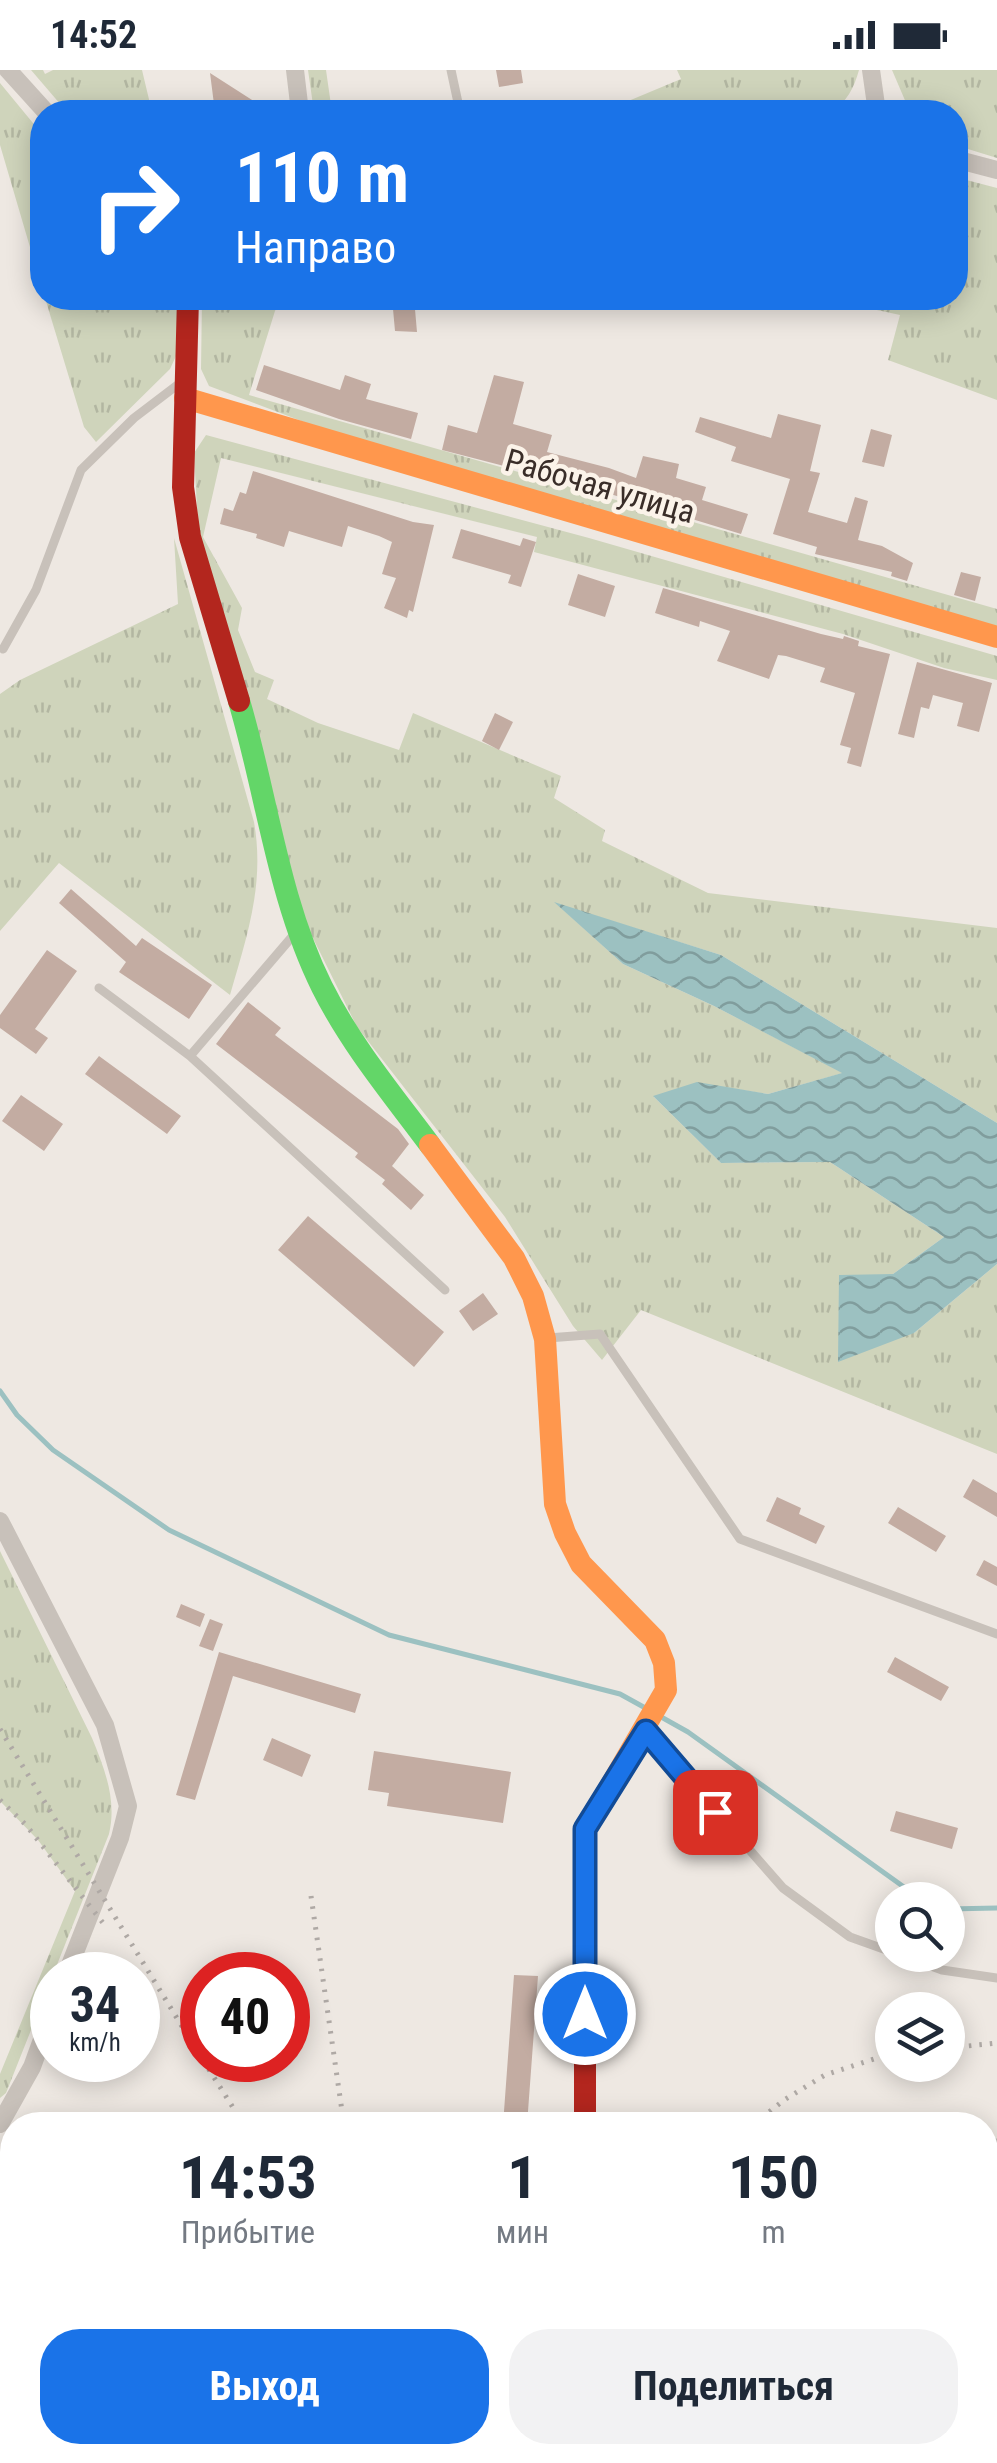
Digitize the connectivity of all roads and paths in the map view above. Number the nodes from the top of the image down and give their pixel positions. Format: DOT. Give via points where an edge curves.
graph roads {
  1 [pos="8,70"];
  2 [pos="295,70"];
  3 [pos="451,70"];
  4 [pos="871,70"];
  5 [pos="35,100"];
  6 [pos="299,100"];
  7 [pos="457,100"];
  8 [pos="875,100"];
  9 [pos="968,162"];
  10 [pos="997,170"];
  11 [pos="188,310"];
  12 [pos="185,388"];
  13 [pos="997,637"];
  14 [pos="3,649"];
  15 [pos="298,929"];
  16 [pos="99,988"];
  17 [pos="190,1056"];
  18 [pos="444,1290"];
  19 [pos="545,1339"];
  20 [pos="0,1521"];
  21 [pos="997,1634"];
  22 [pos="646,1731"];
  23 [pos="875,1946"];
  24 [pos="75,1952"];
  25 [pos="956,1972"];
  26 [pos="997,1978"];
  27 [pos="30,2071"];
  28 [pos="7,2112"];
  29 [pos="585,2112"];
  1 -- 5 [label="street"];
  2 -- 6 [label="street"];
  3 -- 7 [label="lane"];
  4 -- 8 [label="street"];
  9 -- 10 [label="street"];
  11 -- 12 [label="street"];
  12 -- 13 [label="street, Рабочая улица"];
  12 -- 14 [label="lane" via="134,418 81,470 36,590"];
  12 -- 15 [label="street" via="183,487 190,537"];
  15 -- 17 [label="lane"];
  15 -- 19 [label="street" via="348,1034 514,1258 534,1296"];
  16 -- 17 [label="lane"];
  17 -- 18 [label="lane"];
  19 -- 21 [label="lane" via="600,1334 740,1539"];
  19 -- 22 [label="street" via="555,1504 565,1533 582,1564 655,1640 664,1663 666,1690"];
  20 -- 24 [label="street" via="105,1725 128,1806"];
  22 -- 23 [label="lane" via="783,1888 850,1936"];
  22 -- 29 [label="street" via="585,1829"];
  25 -- 26 [label="lane"];
  27 -- 28 [label="street"];
}
